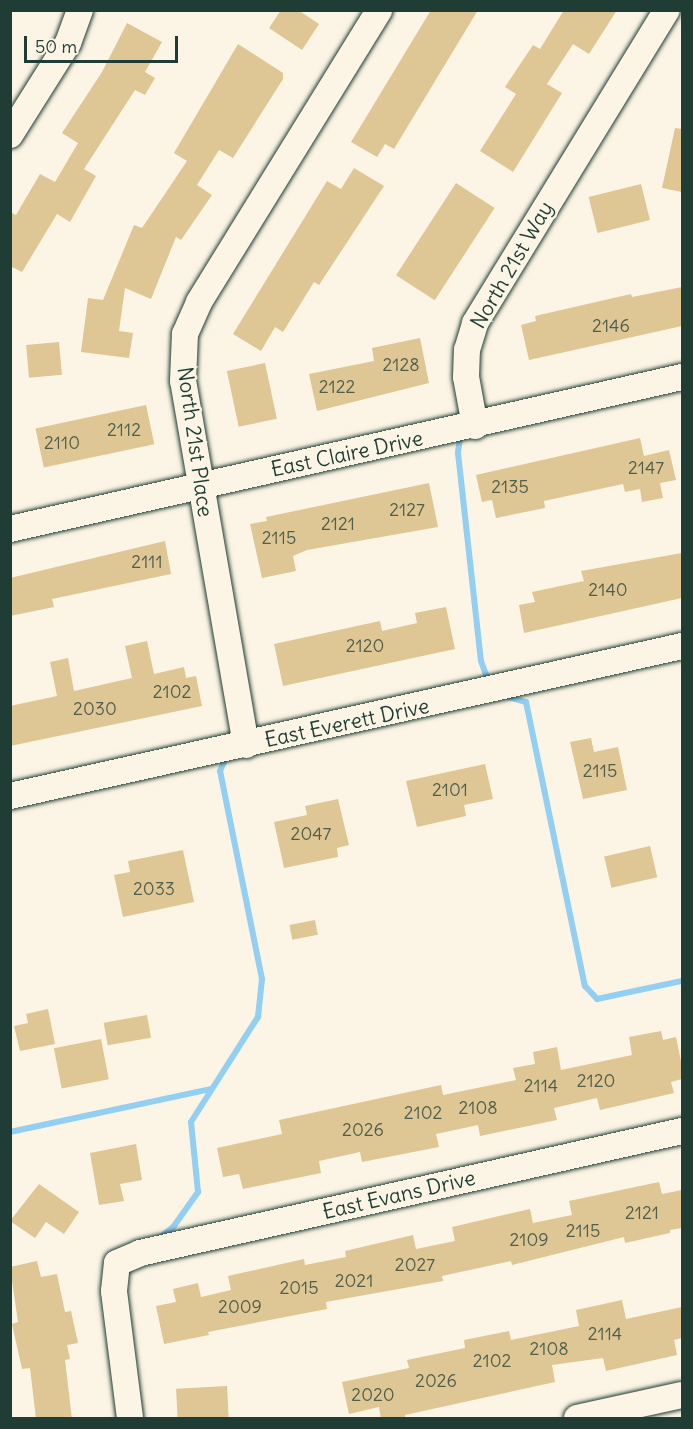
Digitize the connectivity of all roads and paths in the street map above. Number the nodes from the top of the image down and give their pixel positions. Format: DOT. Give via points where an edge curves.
graph roads {
  1 [pos="80,10"];
  2 [pos="379,10"];
  3 [pos="667,10"];
  4 [pos="10,135"];
  5 [pos="682,377"];
  6 [pos="475,426"];
  7 [pos="201,486"];
  8 [pos="10,529"];
  9 [pos="682,646"];
  10 [pos="246,745"];
  11 [pos="10,796"];
  12 [pos="682,1131"];
  13 [pos="682,1395"];
  14 [pos="130,1419"];
  15 [pos="577,1419"];
  1 -- 4 [label="street" via="68,43"];
  2 -- 7 [label="street, North 21st Place" via="199,302 188,326 183,381"];
  3 -- 6 [label="street, North 21st Way" via="611,123 475,323 466,350 466,377"];
  5 -- 6 [label="street, East Claire Drive"];
  6 -- 7 [label="street, East Claire Drive"];
  7 -- 8 [label="street, East Claire Drive"];
  7 -- 10 [label="street, North 21st Place"];
  9 -- 10 [label="street, East Everett Drive"];
  10 -- 11 [label="street, East Everett Drive"];
  12 -- 14 [label="street, East Evans Drive" via="140,1253 117,1263 114,1292"];
  13 -- 15 [label="street"];
}
